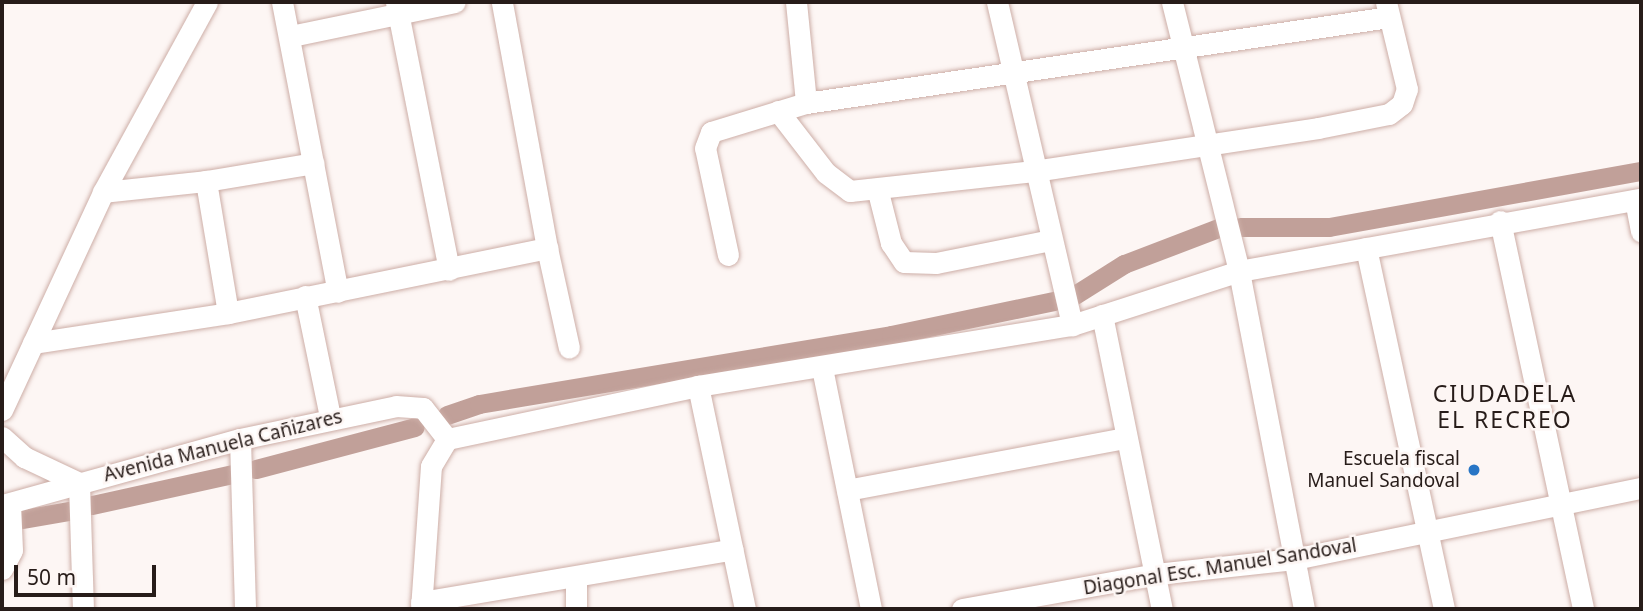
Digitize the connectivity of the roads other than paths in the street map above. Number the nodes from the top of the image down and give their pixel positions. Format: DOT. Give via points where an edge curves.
graph roads {
  1 [pos="207,2"];
  2 [pos="282,2"];
  3 [pos="454,2"];
  4 [pos="502,2"];
  5 [pos="796,2"];
  6 [pos="997,2"];
  7 [pos="1172,2"];
  8 [pos="397,7"];
  9 [pos="1388,9"];
  10 [pos="291,36"];
  11 [pos="1181,48"];
  12 [pos="1009,71"];
  13 [pos="806,103"];
  14 [pos="778,111"];
  15 [pos="1202,141"];
  16 [pos="314,163"];
  17 [pos="1034,171"];
  18 [pos="206,181"];
  19 [pos="103,192"];
  20 [pos="878,192"];
  21 [pos="1638,200"];
  22 [pos="1500,221"];
  23 [pos="1641,231"];
  24 [pos="1051,240"];
  25 [pos="547,247"];
  26 [pos="1366,248"];
  27 [pos="728,255"];
  28 [pos="449,270"];
  29 [pos="1239,271"];
  30 [pos="338,292"];
  31 [pos="306,296"];
  32 [pos="228,313"];
  33 [pos="1102,315"];
  34 [pos="1072,325"];
  35 [pos="33,342"];
  36 [pos="569,348"];
  37 [pos="822,368"];
  38 [pos="698,386"];
  39 [pos="2,410"];
  40 [pos="330,417"];
  41 [pos="443,432"];
  42 [pos="2,438"];
  43 [pos="240,439"];
  44 [pos="1125,439"];
  45 [pos="79,483"];
  46 [pos="1641,488"];
  47 [pos="846,490"];
  48 [pos="6,504"];
  49 [pos="1563,504"];
  50 [pos="1429,532"];
  51 [pos="733,549"];
  52 [pos="1294,559"];
  53 [pos="2,569"];
  54 [pos="1156,574"];
  55 [pos="576,577"];
  56 [pos="421,605"];
  57 [pos="83,609"];
  58 [pos="245,609"];
  59 [pos="576,609"];
  60 [pos="745,609"];
  61 [pos="871,609"];
  62 [pos="962,609"];
  63 [pos="1162,609"];
  64 [pos="1304,609"];
  65 [pos="1444,609"];
  66 [pos="1583,609"];
  1 -- 19 [label="street"];
  2 -- 10 [label="street"];
  3 -- 8 [label="street"];
  4 -- 25 [label="street"];
  5 -- 13 [label="street"];
  6 -- 12 [label="street"];
  7 -- 11 [label="street"];
  8 -- 10 [label="street"];
  8 -- 28 [label="street"];
  9 -- 11 [label="street"];
  9 -- 15 [label="street" via="1407,89 1396,110 1318,128"];
  10 -- 16 [label="street"];
  11 -- 12 [label="street"];
  11 -- 15 [label="street"];
  12 -- 13 [label="street"];
  12 -- 17 [label="street"];
  13 -- 14 [label="street"];
  14 -- 20 [label="street" via="834,179 850,191"];
  14 -- 27 [label="street" via="711,132 705,148"];
  15 -- 17 [label="street"];
  15 -- 29 [label="street"];
  16 -- 18 [label="street"];
  16 -- 30 [label="street"];
  17 -- 20 [label="street"];
  17 -- 24 [label="street"];
  18 -- 19 [label="street"];
  18 -- 32 [label="street"];
  19 -- 35 [label="street"];
  20 -- 24 [label="street" via="891,243 904,262 936,262"];
  21 -- 22 [label="street"];
  21 -- 23 [label="street"];
  22 -- 26 [label="street"];
  22 -- 49 [label="street"];
  24 -- 34 [label="street"];
  25 -- 28 [label="street"];
  25 -- 36 [label="street"];
  26 -- 29 [label="street"];
  26 -- 50 [label="street"];
  28 -- 30 [label="street"];
  29 -- 33 [label="street"];
  29 -- 52 [label="street"];
  30 -- 31 [label="street"];
  31 -- 32 [label="street"];
  31 -- 40 [label="street"];
  32 -- 35 [label="street"];
  33 -- 34 [label="street"];
  33 -- 44 [label="street"];
  34 -- 37 [label="street"];
  35 -- 39 [label="street"];
  37 -- 38 [label="street"];
  37 -- 47 [label="street"];
  38 -- 41 [label="street"];
  38 -- 51 [label="street"];
  40 -- 41 [label="street, Avenida Manuela Cañizares" via="412,405"];
  40 -- 43 [label="street, Avenida Manuela Cañizares"];
  41 -- 56 [label="street" via="431,466"];
  42 -- 45 [label="street" via="24,457"];
  43 -- 45 [label="street, Avenida Manuela Cañizares"];
  43 -- 58 [label="street"];
  44 -- 47 [label="street"];
  44 -- 54 [label="street"];
  45 -- 48 [label="street, Avenida Manuela Cañizares"];
  45 -- 57 [label="street"];
  46 -- 49 [label="street, Diagonal Esc. Manuel Sandoval"];
  47 -- 61 [label="street"];
  48 -- 53 [label="street" via="12,550"];
  49 -- 50 [label="street, Diagonal Esc. Manuel Sandoval"];
  49 -- 66 [label="street"];
  50 -- 52 [label="street, Diagonal Esc. Manuel Sandoval"];
  50 -- 65 [label="street"];
  51 -- 55 [label="street"];
  51 -- 60 [label="street"];
  52 -- 54 [label="street, Diagonal Esc. Manuel Sandoval"];
  52 -- 64 [label="street"];
  54 -- 62 [label="street, Diagonal Esc. Manuel Sandoval"];
  54 -- 63 [label="street"];
  55 -- 56 [label="street"];
  55 -- 59 [label="street"];
}
